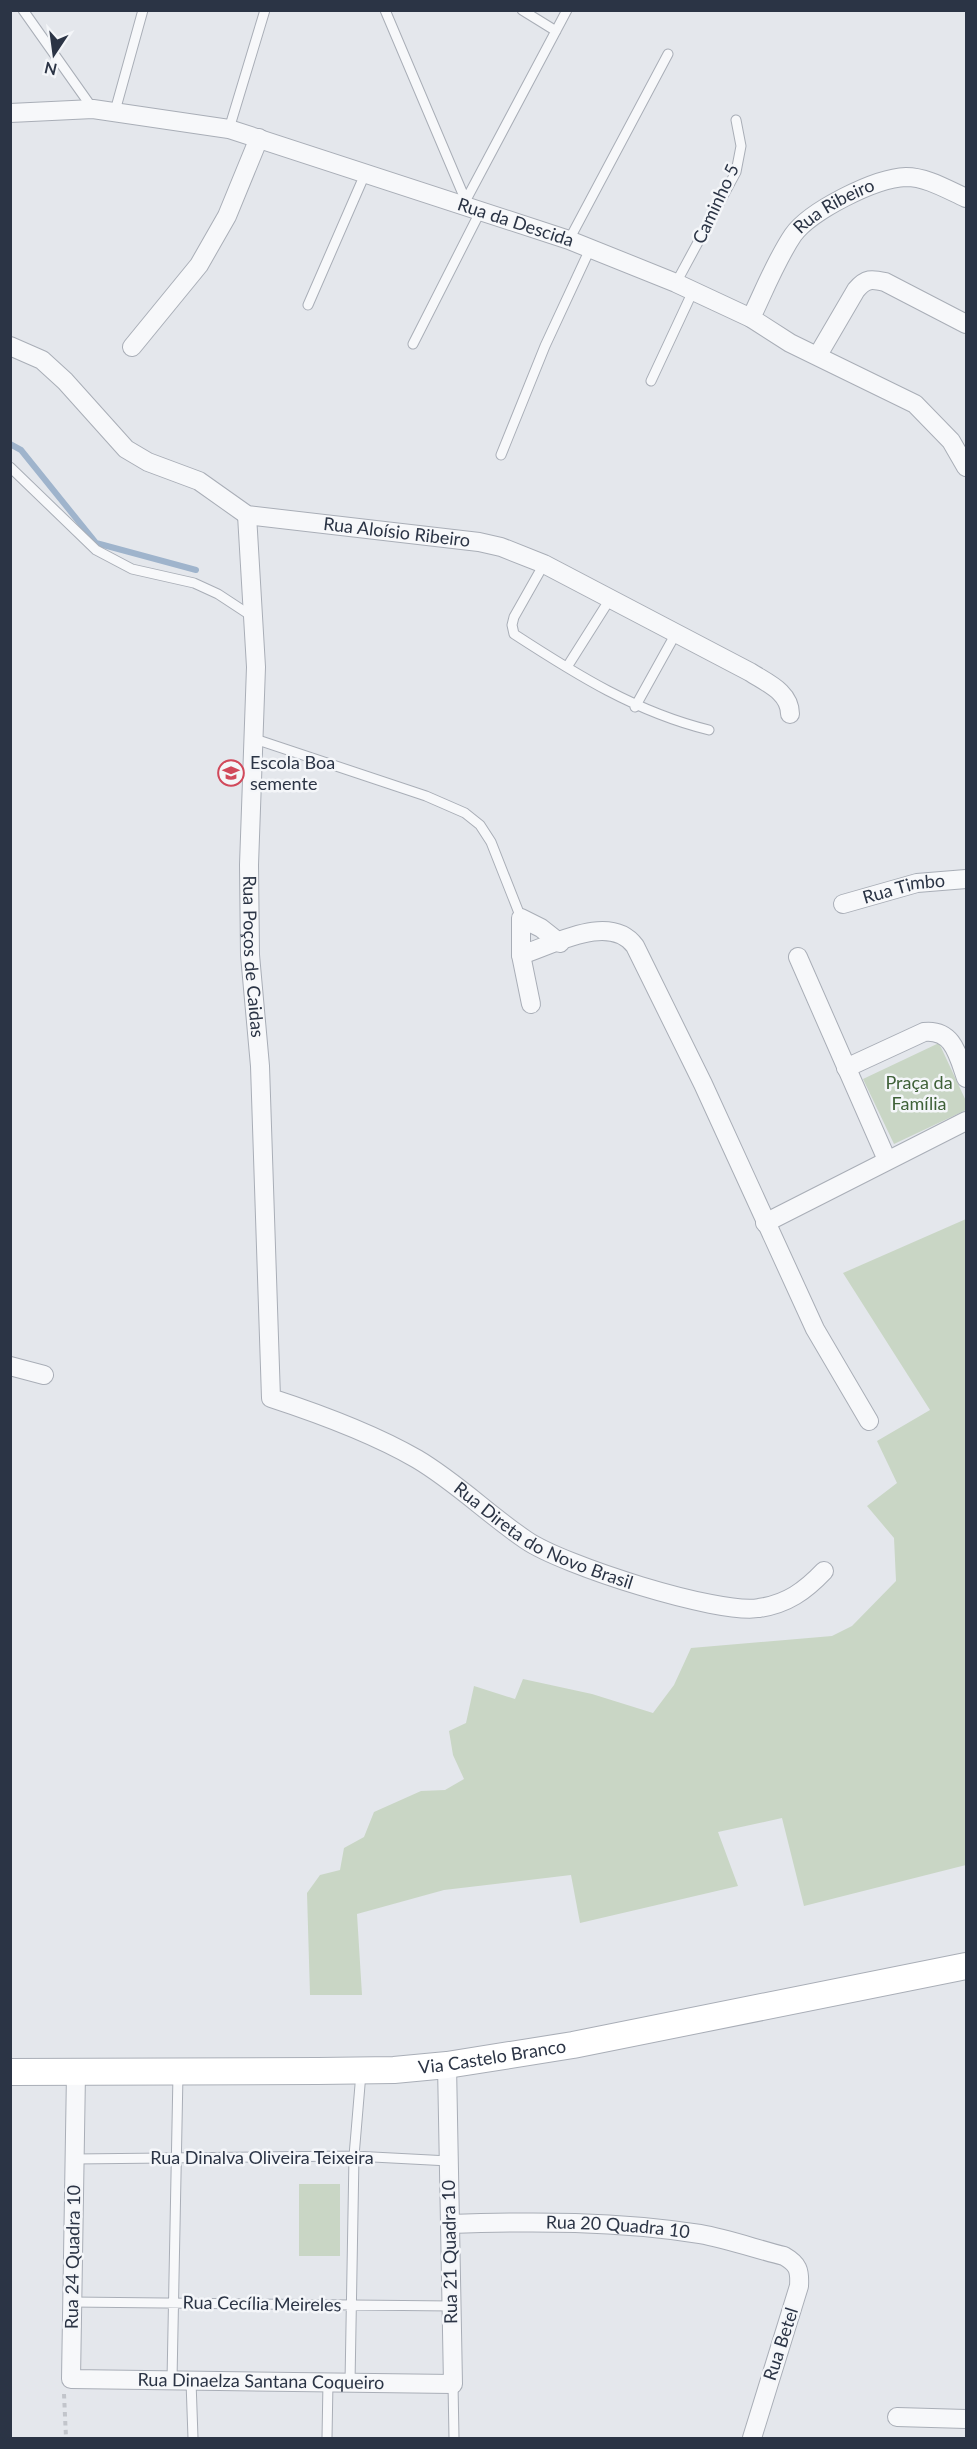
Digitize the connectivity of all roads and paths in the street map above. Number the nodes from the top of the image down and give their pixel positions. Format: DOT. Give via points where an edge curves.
graph roads {
  1 [pos="22,10"];
  2 [pos="143,10"];
  3 [pos="265,10"];
  4 [pos="385,10"];
  5 [pos="522,10"];
  6 [pos="567,10"];
  7 [pos="556,31"];
  8 [pos="668,54"];
  9 [pos="93,109"];
  10 [pos="115,111"];
  11 [pos="10,113"];
  12 [pos="736,120"];
  13 [pos="229,129"];
  14 [pos="259,138"];
  15 [pos="365,174"];
  16 [pos="966,198"];
  17 [pos="472,206"];
  18 [pos="569,240"];
  19 [pos="590,249"];
  20 [pos="676,283"];
  21 [pos="693,291"];
  22 [pos="308,305"];
  23 [pos="751,318"];
  24 [pos="966,324"];
  25 [pos="413,344"];
  26 [pos="10,346"];
  27 [pos="132,347"];
  28 [pos="818,355"];
  29 [pos="651,381"];
  30 [pos="501,454"];
  31 [pos="10,467"];
  32 [pos="966,467"];
  33 [pos="247,514"];
  34 [pos="544,564"];
  35 [pos="610,599"];
  36 [pos="254,618"];
  37 [pos="675,635"];
  38 [pos="567,667"];
  39 [pos="635,706"];
  40 [pos="790,714"];
  41 [pos="709,730"];
  42 [pos="255,739"];
  43 [pos="966,879"];
  44 [pos="843,904"];
  45 [pos="521,918"];
  46 [pos="560,943"];
  47 [pos="521,955"];
  48 [pos="798,957"];
  49 [pos="531,1004"];
  50 [pos="846,1068"];
  51 [pos="966,1078"];
  52 [pos="966,1121"];
  53 [pos="887,1160"];
  54 [pos="765,1223"];
  55 [pos="10,1366"];
  56 [pos="44,1375"];
  57 [pos="271,1398"];
  58 [pos="869,1421"];
  59 [pos="824,1571"];
  60 [pos="966,1966"];
  61 [pos="447,2065"];
  62 [pos="362,2071"];
  63 [pos="10,2072"];
  64 [pos="178,2072"];
  65 [pos="76,2073"];
  66 [pos="354,2156"];
  67 [pos="75,2159"];
  68 [pos="177,2159"];
  69 [pos="449,2161"];
  70 [pos="450,2224"];
  71 [pos="784,2256"];
  72 [pos="72,2302"];
  73 [pos="173,2303"];
  74 [pos="350,2305"];
  75 [pos="452,2306"];
  76 [pos="71,2379"];
  77 [pos="172,2380"];
  78 [pos="191,2381"];
  79 [pos="328,2382"];
  80 [pos="350,2383"];
  81 [pos="453,2384"];
  82 [pos="897,2417"];
  83 [pos="966,2419"];
  84 [pos="66,2439"];
  85 [pos="193,2439"];
  86 [pos="327,2439"];
  87 [pos="453,2439"];
  88 [pos="752,2439"];
  1 -- 9 [label="lane"];
  2 -- 10 [label="lane"];
  3 -- 13 [label="lane"];
  4 -- 17 [label="lane"];
  5 -- 7 [label="lane"];
  6 -- 7 [label="lane"];
  7 -- 17 [label="lane"];
  8 -- 18 [label="lane"];
  9 -- 10 [label="street, Rua da Descida"];
  9 -- 11 [label="street, Rua da Descida"];
  10 -- 13 [label="street, Rua da Descida"];
  12 -- 20 [label="lane, Caminho 5" via="741,146 736,171"];
  13 -- 14 [label="street, Rua da Descida"];
  14 -- 15 [label="street, Rua da Descida"];
  14 -- 27 [label="street" via="228,216 199,266"];
  15 -- 17 [label="street, Rua da Descida"];
  15 -- 22 [label="lane"];
  16 -- 23 [label="street, Rua Ribeiro" via="906,177 872,186 825,208 805,221 793,236"];
  17 -- 18 [label="street, Rua da Descida"];
  17 -- 25 [label="lane"];
  18 -- 19 [label="street, Rua da Descida"];
  19 -- 20 [label="street, Rua da Descida"];
  19 -- 30 [label="lane"];
  20 -- 21 [label="street, Rua da Descida"];
  21 -- 23 [label="street, Rua da Descida"];
  21 -- 29 [label="lane"];
  23 -- 28 [label="street, Rua da Descida" via="790,343"];
  24 -- 28 [label="street" via="894,286 872,279 863,281 856,290"];
  26 -- 33 [label="street, Rua Aloísio Ribeiro" via="42,360 126,449 148,462 199,481"];
  28 -- 32 [label="street, Rua da Descida" via="915,404 951,441"];
  31 -- 36 [label="lane" via="96,550 132,569 194,583"];
  33 -- 34 [label="street, Rua Aloísio Ribeiro" via="479,542"];
  33 -- 36 [label="street, Rua Poços de Caidas"];
  34 -- 35 [label="street, Rua Aloísio Ribeiro"];
  34 -- 38 [label="lane" via="514,617 512,630"];
  35 -- 37 [label="street, Rua Aloísio Ribeiro"];
  35 -- 38 [label="lane"];
  36 -- 42 [label="street, Rua Poços de Caidas"];
  37 -- 39 [label="lane"];
  37 -- 40 [label="street, Rua Aloísio Ribeiro" via="750,672 783,694"];
  38 -- 39 [label="lane"];
  39 -- 41 [label="lane"];
  42 -- 45 [label="lane" via="426,796 465,813 480,825 502,866"];
  42 -- 57 [label="street, Rua Poços de Caidas" via="249,865 250,956 260,1066"];
  43 -- 44 [label="street, Rua Timbo" via="917,883"];
  45 -- 46 [label="street"];
  45 -- 47 [label="street"];
  46 -- 47 [label="street"];
  46 -- 54 [label="street" via="583,934 613,930 635,946"];
  47 -- 49 [label="street"];
  48 -- 50 [label="street"];
  50 -- 51 [label="street" via="932,1031 953,1043"];
  50 -- 53 [label="street"];
  52 -- 53 [label="street"];
  53 -- 54 [label="street"];
  54 -- 58 [label="street" via="815,1329"];
  55 -- 56 [label="street"];
  57 -- 59 [label="street, Rua Direta do Novo Brasil" via="388,1444 420,1461 528,1542 566,1562 721,1605 757,1609 786,1602 808,1588"];
  60 -- 61 [label="main road, Via Castelo Branco" via="573,2045"];
  61 -- 62 [label="main road, Via Castelo Branco"];
  61 -- 69 [label="street, Rua 21 Quadra 10"];
  62 -- 64 [label="main road, Via Castelo Branco"];
  62 -- 66 [label="lane"];
  63 -- 65 [label="main road, Via Castelo Branco"];
  64 -- 65 [label="main road, Via Castelo Branco"];
  64 -- 68 [label="lane"];
  65 -- 67 [label="street, Rua 24 Quadra 10"];
  66 -- 68 [label="lane, Rua Dinalva Oliveira Teixeira"];
  66 -- 69 [label="lane, Rua Dinalva Oliveira Teixeira"];
  66 -- 74 [label="lane"];
  67 -- 68 [label="lane, Rua Dinalva Oliveira Teixeira"];
  67 -- 72 [label="street, Rua 24 Quadra 10"];
  68 -- 73 [label="lane"];
  69 -- 70 [label="street, Rua 21 Quadra 10"];
  70 -- 71 [label="street, Rua 20 Quadra 10" via="584,2222 642,2227 702,2234"];
  70 -- 75 [label="street, Rua 21 Quadra 10"];
  71 -- 88 [label="street, Rua Betel" via="799,2267 799,2286"];
  72 -- 73 [label="lane, Rua Cecília Meireles"];
  72 -- 76 [label="street, Rua 24 Quadra 10"];
  73 -- 74 [label="lane, Rua Cecília Meireles"];
  73 -- 77 [label="lane"];
  74 -- 75 [label="lane, Rua Cecília Meireles"];
  74 -- 80 [label="lane"];
  75 -- 81 [label="street, Rua 21 Quadra 10"];
  76 -- 77 [label="street, Rua Dinaelza Santana Coqueiro"];
  76 -- 84 [label="path" via="64,2391"];
  77 -- 78 [label="street, Rua Dinaelza Santana Coqueiro"];
  78 -- 79 [label="street, Rua Dinaelza Santana Coqueiro"];
  78 -- 85 [label="lane"];
  79 -- 80 [label="street, Rua Dinaelza Santana Coqueiro"];
  79 -- 86 [label="lane"];
  80 -- 81 [label="street, Rua Dinaelza Santana Coqueiro"];
  81 -- 87 [label="lane, Rua 21 Quadra 10"];
  82 -- 83 [label="street"];
}
